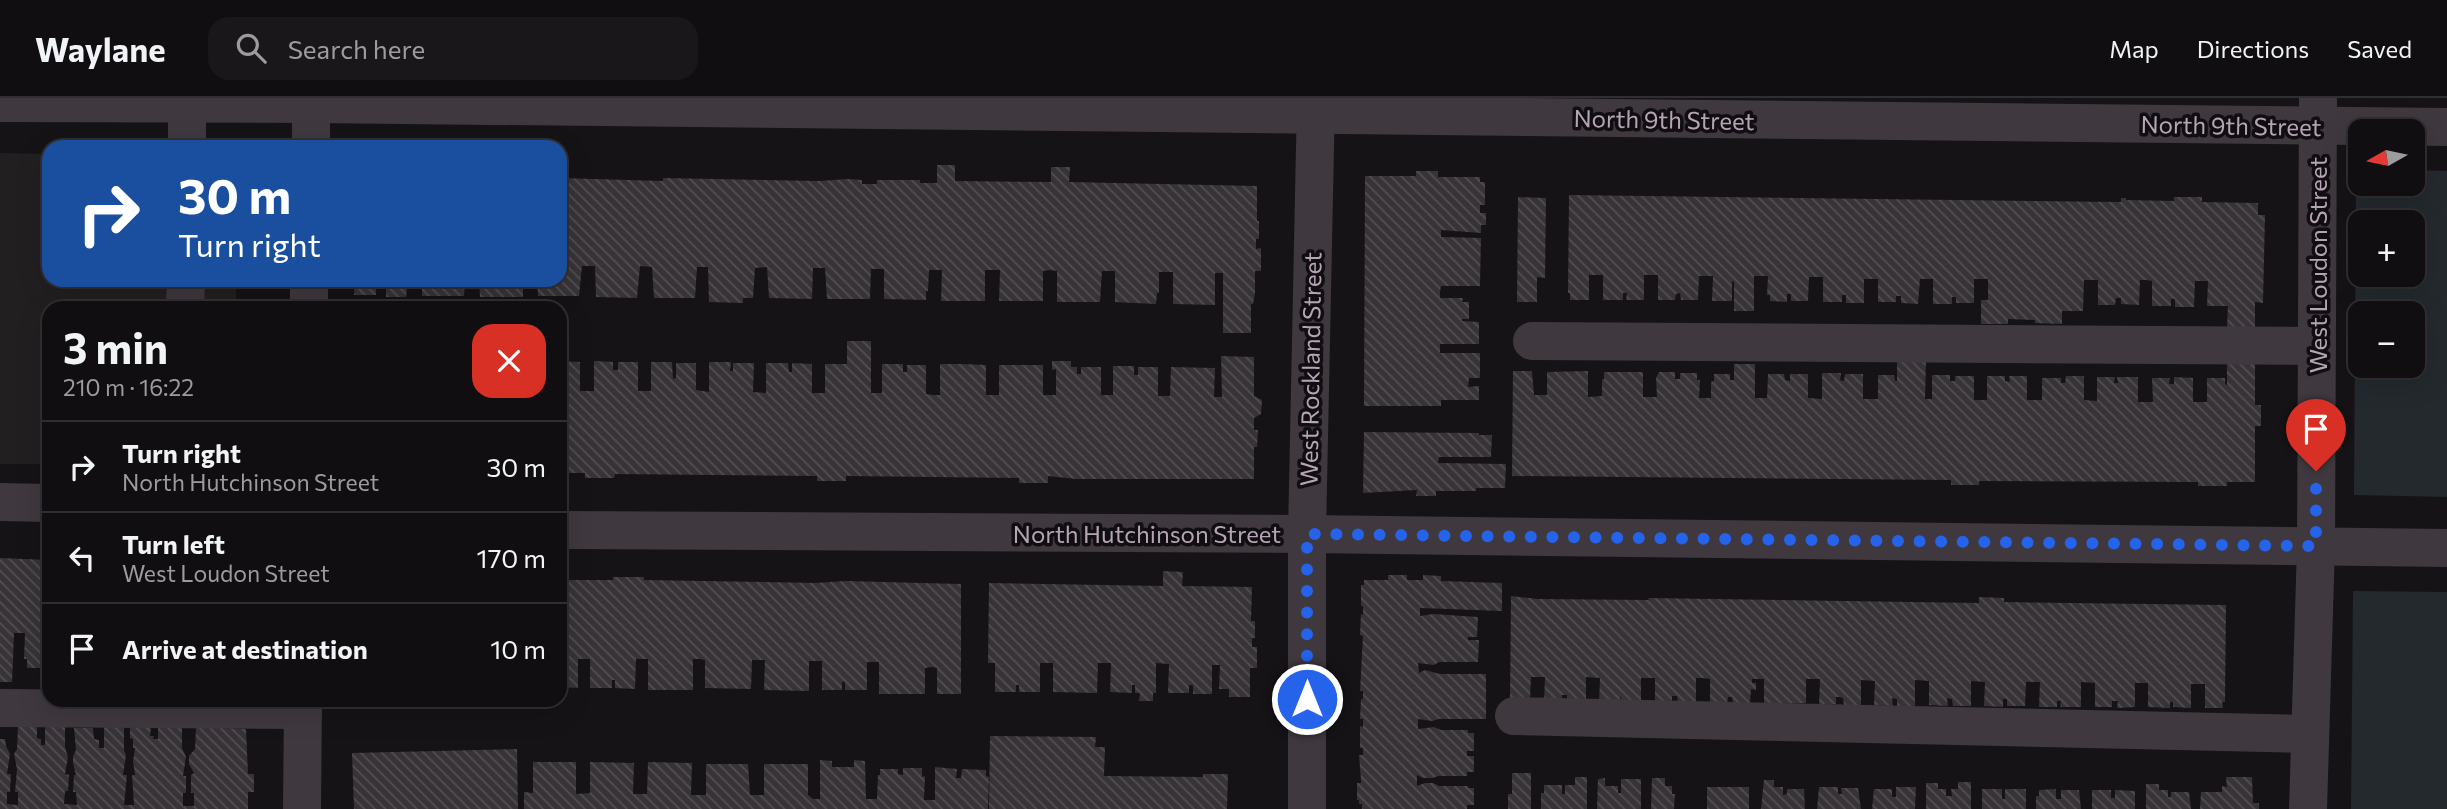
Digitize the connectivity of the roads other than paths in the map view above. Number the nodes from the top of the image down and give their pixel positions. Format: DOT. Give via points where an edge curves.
graph roads {
  1 [pos="312,101"];
  2 [pos="0,103"];
  3 [pos="187,103"];
  4 [pos="1316,107"];
  5 [pos="2318,112"];
  6 [pos="2447,127"];
  7 [pos="187,140"];
  8 [pos="311,140"];
  9 [pos="1532,341"];
  10 [pos="2317,346"];
  11 [pos="0,502"];
  12 [pos="42,503"];
  13 [pos="567,530"];
  14 [pos="1307,534"];
  15 [pos="2316,546"];
  16 [pos="2447,548"];
  17 [pos="101,707"];
  18 [pos="303,707"];
  19 [pos="0,708"];
  20 [pos="1514,716"];
  21 [pos="2310,734"];
  22 [pos="302,809"];
  23 [pos="1307,809"];
  24 [pos="2308,809"];
  1 -- 3 [label="street, North 9th Street"];
  1 -- 4 [label="street, North 9th Street"];
  1 -- 8 [label="street"];
  2 -- 3 [label="street, North 9th Street"];
  3 -- 7 [label="street"];
  4 -- 5 [label="street, North 9th Street"];
  4 -- 14 [label="street, West Rockland Street"];
  5 -- 6 [label="street, North 9th Street"];
  5 -- 10 [label="street, West Loudon Street"];
  9 -- 10 [label="street"];
  10 -- 15 [label="street, West Loudon Street"];
  11 -- 12 [label="street"];
  13 -- 14 [label="street, North Hutchinson Street"];
  14 -- 15 [label="street, North Hutchinson Street"];
  14 -- 23 [label="street, West Rockland Street"];
  15 -- 16 [label="street, North Hutchinson Street"];
  15 -- 21 [label="street, West Loudon Street"];
  17 -- 19 [label="street"];
  18 -- 22 [label="street"];
  20 -- 21 [label="street"];
  21 -- 24 [label="street, West Loudon Street"];
}
